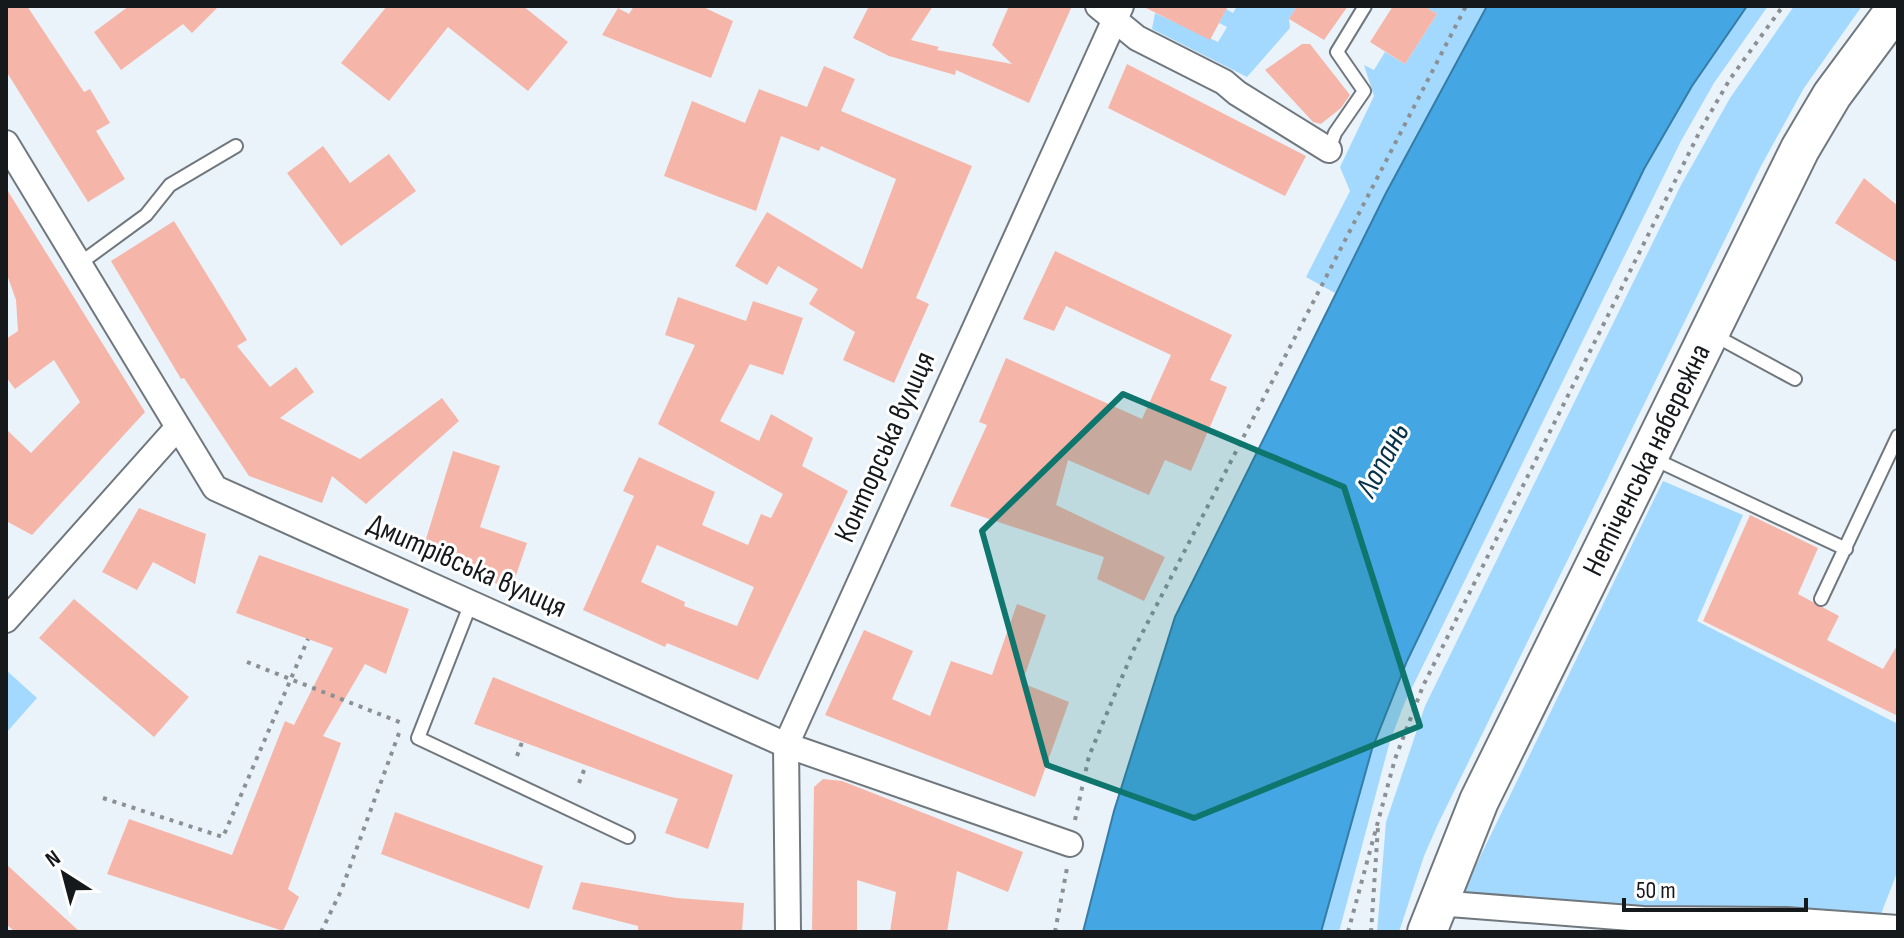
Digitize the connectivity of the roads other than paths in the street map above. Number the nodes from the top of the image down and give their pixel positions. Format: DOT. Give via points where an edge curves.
graph roads {
  1 [pos="1365,6"];
  2 [pos="1898,6"];
  3 [pos="1111,11"];
  4 [pos="6,143"];
  5 [pos="236,146"];
  6 [pos="1329,150"];
  7 [pos="79,264"];
  8 [pos="1709,333"];
  9 [pos="1795,379"];
  10 [pos="178,427"];
  11 [pos="1898,436"];
  12 [pos="1649,456"];
  13 [pos="1846,549"];
  14 [pos="1821,599"];
  15 [pos="471,603"];
  16 [pos="6,620"];
  17 [pos="786,745"];
  18 [pos="628,837"];
  19 [pos="1070,844"];
  20 [pos="1432,917"];
  21 [pos="1671,926"];
  22 [pos="1898,928"];
  23 [pos="788,932"];
  1 -- 6 [label="lane" via="1337,52 1364,91"];
  2 -- 8 [label="main road, Нетіченська набережна" via="1839,85 1800,149"];
  3 -- 6 [label="street" via="1137,38 1224,82"];
  3 -- 17 [label="street, Конторська вулиця"];
  4 -- 7 [label="street, Дмитрівська вулиця"];
  5 -- 7 [label="lane" via="170,185 146,215"];
  7 -- 10 [label="street, Дмитрівська вулиця"];
  8 -- 9 [label="lane"];
  8 -- 12 [label="main road, Нетіченська набережна"];
  10 -- 15 [label="street, Дмитрівська вулиця" via="215,488"];
  10 -- 16 [label="street"];
  11 -- 13 [label="lane"];
  12 -- 13 [label="lane"];
  12 -- 20 [label="main road, Нетіченська набережна" via="1479,801"];
  13 -- 14 [label="lane"];
  15 -- 17 [label="street, Дмитрівська вулиця"];
  15 -- 18 [label="lane" via="418,738"];
  17 -- 19 [label="street, Дмитрівська вулиця"];
  17 -- 23 [label="street, Конторська вулиця"];
  20 -- 21 [label="street"];
  21 -- 22 [label="street" via="1786,920"];
}
